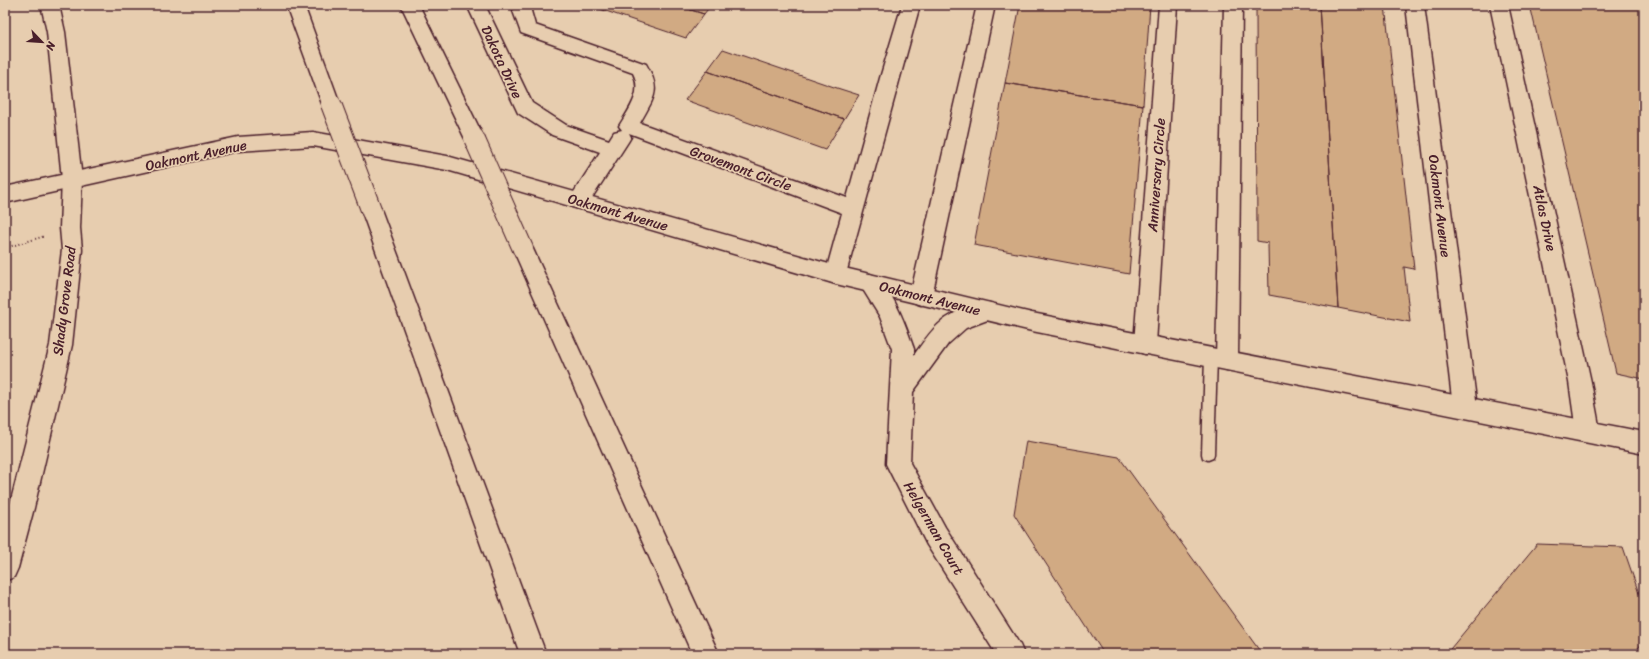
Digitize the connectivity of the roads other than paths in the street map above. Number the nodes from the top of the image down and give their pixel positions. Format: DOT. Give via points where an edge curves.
graph roads {
  1 [pos="50,5"];
  2 [pos="295,5"];
  3 [pos="410,5"];
  4 [pos="424,5"];
  5 [pos="911,5"];
  6 [pos="986,5"];
  7 [pos="1168,5"];
  8 [pos="1233,5"];
  9 [pos="1415,5"];
  10 [pos="1499,5"];
  11 [pos="481,8"];
  12 [pos="523,8"];
  13 [pos="463,117"];
  14 [pos="629,126"];
  15 [pos="612,149"];
  16 [pos="72,179"];
  17 [pos="5,195"];
  18 [pos="579,201"];
  19 [pos="853,209"];
  20 [pos="836,275"];
  21 [pos="870,283"];
  22 [pos="921,296"];
  23 [pos="985,311"];
  24 [pos="1145,344"];
  25 [pos="1219,358"];
  26 [pos="901,390"];
  27 [pos="1465,407"];
  28 [pos="1588,431"];
  29 [pos="1644,443"];
  30 [pos="1208,454"];
  31 [pos="5,568"];
  32 [pos="533,654"];
  33 [pos="706,654"];
  34 [pos="1011,654"];
  1 -- 16 [label="main road, Shady Grove Road" via="56,32"];
  2 -- 32 [label="main road, bridge"];
  3 -- 13 [label="main road"];
  4 -- 13 [label="main road"];
  5 -- 19 [label="main road"];
  6 -- 22 [label="main road"];
  7 -- 24 [label="main road, Anniversary Circle"];
  8 -- 25 [label="main road"];
  9 -- 27 [label="main road, Oakmont Avenue"];
  10 -- 28 [label="main road, Atlas Drive"];
  11 -- 15 [label="main road, Dakota Drive" via="524,108 559,130"];
  12 -- 14 [label="main road" via="526,29 640,69 647,83 644,98"];
  13 -- 33 [label="main road, bridge"];
  14 -- 15 [label="main road"];
  14 -- 19 [label="main road, Grovemont Circle"];
  15 -- 18 [label="main road"];
  16 -- 17 [label="main road, Oakmont Avenue"];
  16 -- 18 [label="main road, Oakmont Avenue" via="146,166 238,144 313,139 447,163"];
  16 -- 31 [label="main road, Shady Grove Road" via="72,250 61,345"];
  18 -- 20 [label="main road, Oakmont Avenue"];
  19 -- 20 [label="main road"];
  20 -- 21 [label="main road, Oakmont Avenue"];
  21 -- 22 [label="main road, Oakmont Avenue"];
  21 -- 26 [label="main road, Helgerman Court" via="890,313 901,341"];
  22 -- 23 [label="main road, Oakmont Avenue"];
  23 -- 24 [label="main road, Oakmont Avenue"];
  23 -- 26 [label="main road" via="958,321 940,337"];
  24 -- 25 [label="main road, Oakmont Avenue"];
  25 -- 27 [label="main road, Oakmont Avenue"];
  25 -- 30 [label="lane"];
  26 -- 34 [label="main road, Helgerman Court" via="898,464 936,536"];
  27 -- 28 [label="main road, Oakmont Avenue"];
  28 -- 29 [label="main road, Oakmont Avenue"];
}
